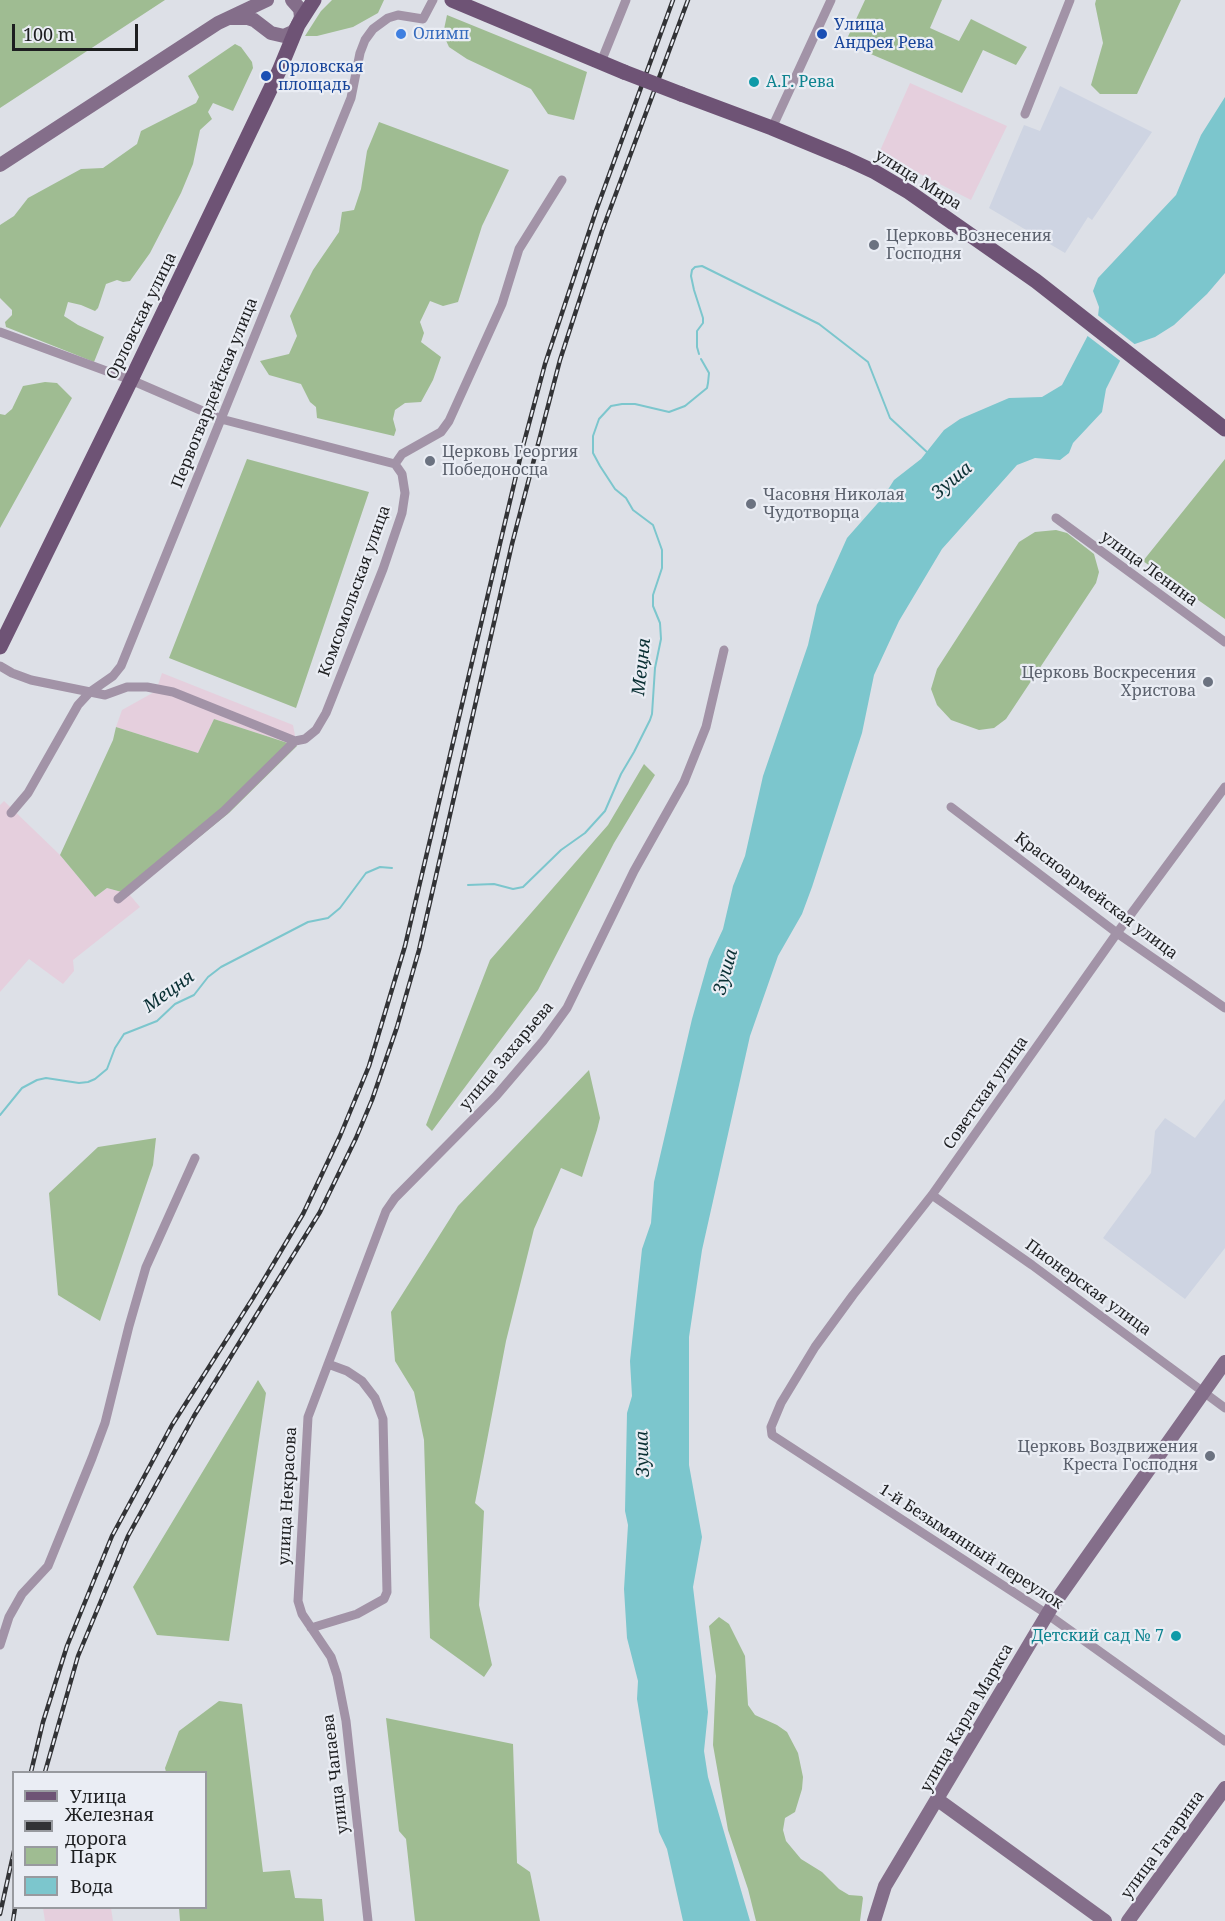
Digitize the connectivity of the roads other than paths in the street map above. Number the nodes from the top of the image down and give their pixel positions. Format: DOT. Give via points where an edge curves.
graph roads {
  1 [pos="268,0"];
  2 [pos="292,0"];
  3 [pos="314,0"];
  4 [pos="433,0"];
  5 [pos="452,0"];
  6 [pos="626,0"];
  7 [pos="831,0"];
  8 [pos="1070,0"];
  9 [pos="218,23"];
  10 [pos="298,26"];
  11 [pos="264,27"];
  12 [pos="601,62"];
  13 [pos="281,68"];
  14 [pos="1024,114"];
  15 [pos="772,128"];
  16 [pos="0,165"];
  17 [pos="562,180"];
  18 [pos="0,332"];
  19 [pos="131,380"];
  20 [pos="221,419"];
  21 [pos="1225,429"];
  22 [pos="395,464"];
  23 [pos="1056,519"];
  24 [pos="1225,642"];
  25 [pos="0,647"];
  26 [pos="724,650"];
  27 [pos="0,666"];
  28 [pos="90,692"];
  29 [pos="295,741"];
  30 [pos="1225,787"];
  31 [pos="951,807"];
  32 [pos="10,813"];
  33 [pos="118,899"];
  34 [pos="1118,933"];
  35 [pos="1225,1008"];
  36 [pos="195,1158"];
  37 [pos="932,1195"];
  38 [pos="1225,1362"];
  39 [pos="328,1364"];
  40 [pos="1203,1392"];
  41 [pos="1225,1408"];
  42 [pos="774,1417"];
  43 [pos="1047,1614"];
  44 [pos="312,1629"];
  45 [pos="0,1645"];
  46 [pos="1225,1741"];
  47 [pos="1225,1788"];
  48 [pos="938,1800"];
  49 [pos="368,1921"];
  50 [pos="874,1921"];
  51 [pos="1105,1921"];
  52 [pos="1128,1921"];
  1 -- 9 [label="main road"];
  1 -- 11 [label="main road" via="262,10"];
  2 -- 10 [label="main road" via="300,9"];
  3 -- 10 [label="main road, Орловская улица"];
  4 -- 20 [label="street, Первогвардейская улица" via="423,19 398,15 388,18 373,28 365,40 351,98"];
  5 -- 12 [label="main road"];
  6 -- 12 [label="street"];
  7 -- 15 [label="street"];
  8 -- 14 [label="street"];
  9 -- 11 [label="main road" via="242,17"];
  9 -- 16 [label="main road"];
  10 -- 11 [label="main road" via="284,36"];
  10 -- 13 [label="main road, Орловская улица"];
  11 -- 13 [label="main road" via="280,48"];
  12 -- 15 [label="main road, улица Мира, bridge"];
  13 -- 19 [label="main road, Орловская улица"];
  15 -- 21 [label="main road, улица Мира" via="878,174 932,207 1036,280"];
  17 -- 22 [label="street" via="519,249 502,304 449,421 441,432 402,454"];
  18 -- 19 [label="street"];
  19 -- 20 [label="street"];
  19 -- 25 [label="main road, Орловская улица"];
  20 -- 22 [label="street"];
  20 -- 28 [label="street, Первогвардейская улица" via="121,666"];
  22 -- 29 [label="street, Комсомольская улица" via="402,474 405,493 383,569 326,713 316,730"];
  23 -- 24 [label="street, улица Ленина"];
  26 -- 39 [label="street, улица Захарьева" via="706,727 684,782 634,871 567,1008 496,1096 386,1211"];
  27 -- 28 [label="street" via="32,680"];
  28 -- 29 [label="street" via="105,695 127,687 173,692"];
  28 -- 32 [label="street, Первогвардейская улица" via="78,705 28,793"];
  29 -- 33 [label="street, Комсомольская улица" via="224,811"];
  30 -- 34 [label="street, Советская улица"];
  31 -- 34 [label="street, Красноармейская улица"];
  34 -- 35 [label="street, Красноармейская улица"];
  34 -- 37 [label="street, Советская улица"];
  36 -- 45 [label="street" via="146,1267 105,1423 83,1479 48,1566 22,1594"];
  37 -- 40 [label="street, Пионерская улица"];
  37 -- 42 [label="street, Советская улица" via="822,1338"];
  38 -- 40 [label="main road, улица Карла Маркса"];
  39 -- 44 [label="street, улица Некрасова" via="308,1417 298,1601"];
  39 -- 44 [label="street" via="362,1381 375,1398 383,1419 387,1592 384,1599 357,1614"];
  40 -- 41 [label="street, Пионерская улица"];
  40 -- 43 [label="main road, улица Карла Маркса"];
  42 -- 43 [label="street, 1-й Безымянный переулок" via="772,1435"];
  43 -- 46 [label="street, 1-й Безымянный переулок"];
  43 -- 48 [label="main road, улица Карла Маркса"];
  44 -- 49 [label="street, улица Чапаева" via="337,1675"];
  47 -- 52 [label="main road, улица Гагарина"];
  48 -- 50 [label="main road, улица Карла Маркса" via="885,1886"];
  48 -- 51 [label="main road"];
}
